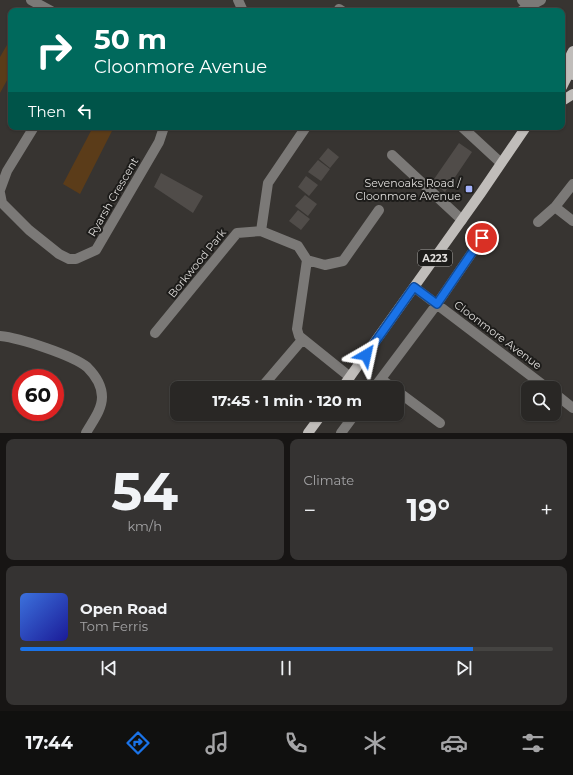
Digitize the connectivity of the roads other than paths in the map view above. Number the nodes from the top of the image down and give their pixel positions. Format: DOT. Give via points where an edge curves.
graph roads {
  1 [pos="31,0"];
  2 [pos="46,8"];
  3 [pos="573,51"];
  4 [pos="571,70"];
  5 [pos="565,81"];
  6 [pos="32,130"];
  7 [pos="163,130"];
  8 [pos="304,130"];
  9 [pos="465,130"];
  10 [pos="524,130"];
  11 [pos="392,156"];
  12 [pos="501,163"];
  13 [pos="573,184"];
  14 [pos="0,192"];
  15 [pos="555,207"];
  16 [pos="379,210"];
  17 [pos="462,220"];
  18 [pos="573,220"];
  19 [pos="538,222"];
  20 [pos="261,231"];
  21 [pos="482,238"];
  22 [pos="308,260"];
  23 [pos="414,287"];
  24 [pos="437,304"];
  25 [pos="155,333"];
  26 [pos="0,336"];
  27 [pos="302,340"];
  28 [pos="350,377"];
  29 [pos="381,379"];
  30 [pos="267,381"];
  31 [pos="347,381"];
  32 [pos="384,381"];
  33 [pos="538,381"];
  34 [pos="404,396"];
  35 [pos="561,399"];
  36 [pos="573,408"];
  37 [pos="317,421"];
  38 [pos="350,421"];
  39 [pos="440,423"];
  40 [pos="86,433"];
  41 [pos="308,433"];
  42 [pos="341,433"];
  1 -- 2 [label="street"];
  3 -- 4 [label="main road" via="569,59"];
  4 -- 5 [label="main road"];
  6 -- 14 [label="street, Ryarsh Crescent" via="8,170"];
  7 -- 14 [label="street, Ryarsh Crescent" via="159,142 96,250 76,259 59,254 18,220 2,203"];
  8 -- 20 [label="street" via="268,183"];
  9 -- 12 [label="street"];
  10 -- 12 [label="main road, A223"];
  11 -- 17 [label="street"];
  12 -- 17 [label="main road, A223"];
  13 -- 15 [label="street"];
  15 -- 18 [label="street"];
  15 -- 19 [label="street"];
  16 -- 22 [label="street" via="343,261 325,265"];
  17 -- 23 [label="main road, A223"];
  20 -- 22 [label="street, Borkwood Park" via="298,246"];
  20 -- 25 [label="street, Borkwood Park" via="237,233"];
  21 -- 24 [label="street"];
  22 -- 27 [label="street" via="297,329"];
  23 -- 24 [label="street, Cloonmore Avenue"];
  23 -- 28 [label="main road, A223"];
  24 -- 29 [label="street"];
  24 -- 33 [label="street, Cloonmore Avenue"];
  26 -- 40 [label="street" via="49,349 85,366 94,375 100,385 102,397 99,410"];
  27 -- 28 [label="street"];
  27 -- 30 [label="street"];
  28 -- 31 [label="main road, A223"];
  29 -- 32 [label="street"];
  34 -- 39 [label="street"];
  35 -- 36 [label="street"];
  37 -- 41 [label="main road"];
  38 -- 42 [label="street"];
}
